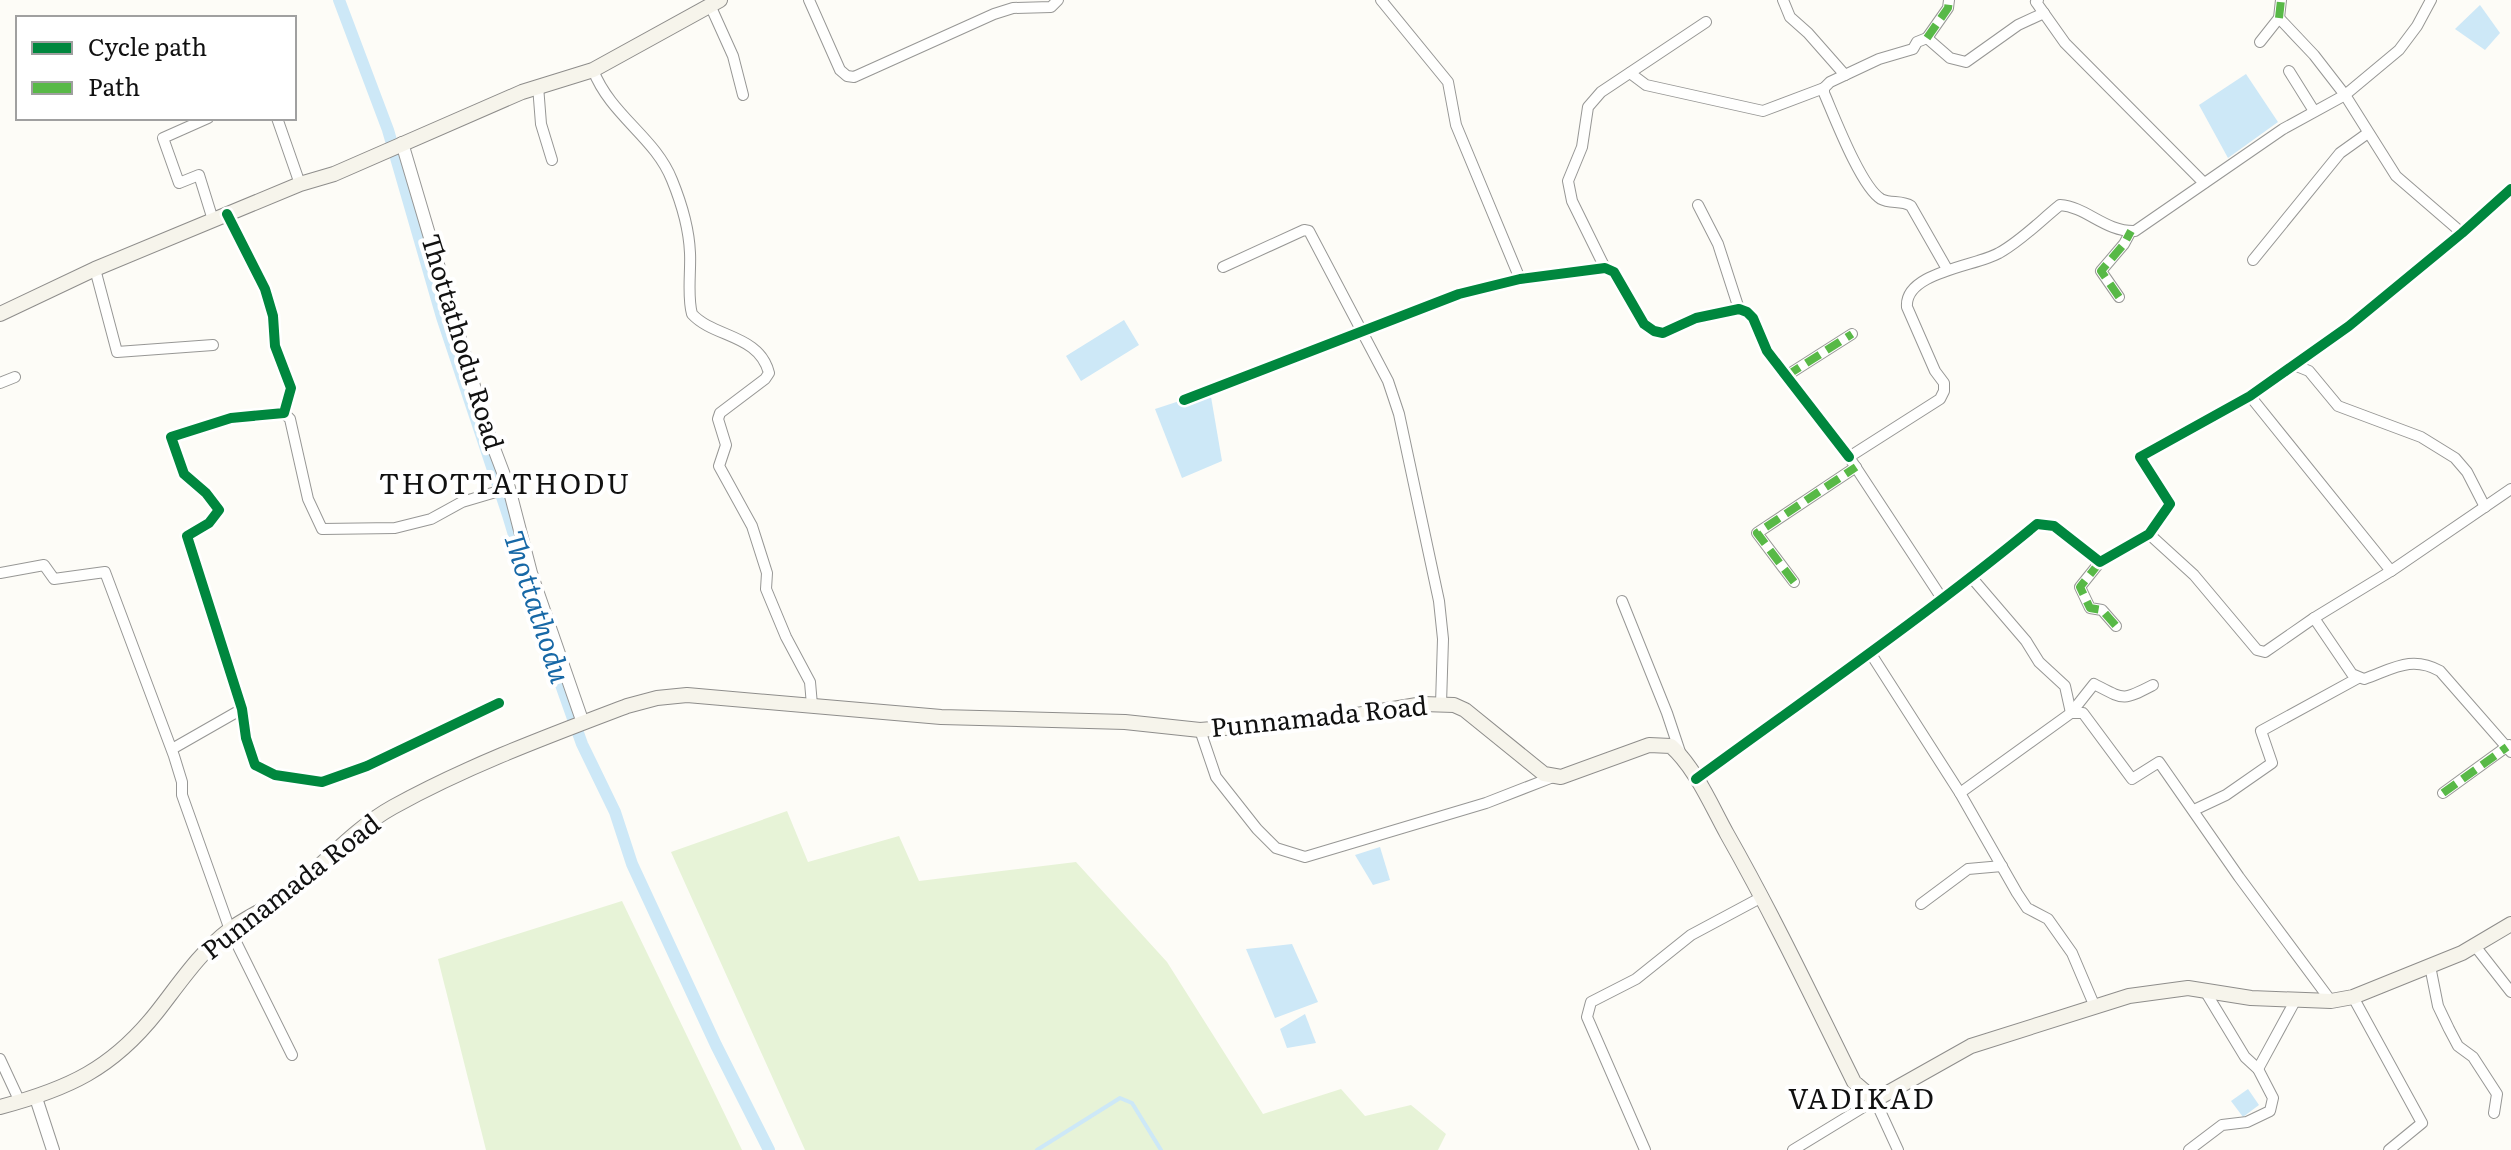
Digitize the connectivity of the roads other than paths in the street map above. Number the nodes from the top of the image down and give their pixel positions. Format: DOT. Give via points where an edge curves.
graph roads {
  1 [pos="809,0"];
  2 [pos="1058,0"];
  3 [pos="1783,0"];
  4 [pos="1949,0"];
  5 [pos="2038,0"];
  6 [pos="2281,0"];
  7 [pos="2431,0"];
  8 [pos="1386,2"];
  9 [pos="715,3"];
  10 [pos="2044,13"];
  11 [pos="2279,18"];
  12 [pos="1706,22"];
  13 [pos="1927,38"];
  14 [pos="2260,42"];
  15 [pos="593,70"];
  16 [pos="2289,71"];
  17 [pos="1630,73"];
  18 [pos="1845,75"];
  19 [pos="538,86"];
  20 [pos="1824,88"];
  21 [pos="743,95"];
  22 [pos="2345,95"];
  23 [pos="2314,111"];
  24 [pos="204,120"];
  25 [pos="278,120"];
  26 [pos="2368,133"];
  27 [pos="396,146"];
  28 [pos="552,160"];
  29 [pos="2204,183"];
  30 [pos="300,184"];
  31 [pos="2510,191"];
  32 [pos="1698,205"];
  33 [pos="220,217"];
  34 [pos="2131,231"];
  35 [pos="2462,233"];
  36 [pos="2253,260"];
  37 [pos="1223,267"];
  38 [pos="1605,268"];
  39 [pos="95,269"];
  40 [pos="1947,269"];
  41 [pos="1520,279"];
  42 [pos="2119,297"];
  43 [pos="1739,309"];
  44 [pos="0,314"];
  45 [pos="1361,331"];
  46 [pos="1852,334"];
  47 [pos="213,345"];
  48 [pos="2294,365"];
  49 [pos="1786,376"];
  50 [pos="15,377"];
  51 [pos="0,383"];
  52 [pos="2250,396"];
  53 [pos="1184,400"];
  54 [pos="284,413"];
  55 [pos="1849,457"];
  56 [pos="1856,467"];
  57 [pos="2511,489"];
  58 [pos="503,490"];
  59 [pos="2485,507"];
  60 [pos="2149,534"];
  61 [pos="2100,562"];
  62 [pos="2391,571"];
  63 [pos="0,573"];
  64 [pos="1972,578"];
  65 [pos="1794,582"];
  66 [pos="1941,597"];
  67 [pos="1622,601"];
  68 [pos="2314,618"];
  69 [pos="2116,626"];
  70 [pos="1871,654"];
  71 [pos="2358,678"];
  72 [pos="2153,685"];
  73 [pos="499,703"];
  74 [pos="1441,704"];
  75 [pos="812,705"];
  76 [pos="242,709"];
  77 [pos="2071,713"];
  78 [pos="578,725"];
  79 [pos="1200,730"];
  80 [pos="2510,748"];
  81 [pos="172,749"];
  82 [pos="1680,754"];
  83 [pos="1553,777"];
  84 [pos="1696,779"];
  85 [pos="1960,793"];
  86 [pos="2443,793"];
  87 [pos="2194,810"];
  88 [pos="2002,866"];
  89 [pos="1762,897"];
  90 [pos="1921,904"];
  91 [pos="2511,924"];
  92 [pos="230,930"];
  93 [pos="2475,946"];
  94 [pos="2430,966"];
  95 [pos="2205,991"];
  96 [pos="2511,992"];
  97 [pos="2353,997"];
  98 [pos="2295,1001"];
  99 [pos="2331,1001"];
  100 [pos="2095,1007"];
  101 [pos="292,1055"];
  102 [pos="0,1059"];
  103 [pos="2258,1069"];
  104 [pos="36,1098"];
  105 [pos="1875,1100"];
  106 [pos="20,1102"];
  107 [pos="0,1107"];
  108 [pos="2494,1113"];
  109 [pos="1896,1149"];
  110 [pos="53,1150"];
  111 [pos="1645,1150"];
  112 [pos="1793,1150"];
  113 [pos="2189,1150"];
  114 [pos="2389,1150"];
  1 -- 2 [label="street" via="840,70 854,77 994,14 1051,7"];
  3 -- 18 [label="street" via="1790,17"];
  4 -- 13 [label="street"];
  5 -- 10 [label="street"];
  6 -- 11 [label="street"];
  7 -- 22 [label="street" via="2399,50"];
  8 -- 41 [label="street" via="1448,82 1456,125"];
  9 -- 15 [label="main road"];
  9 -- 21 [label="street"];
  10 -- 13 [label="street" via="1966,62 1950,58"];
  10 -- 29 [label="street" via="2082,61"];
  11 -- 14 [label="street"];
  11 -- 22 [label="street"];
  12 -- 17 [label="street"];
  13 -- 18 [label="street" via="1913,49"];
  15 -- 19 [label="main road"];
  15 -- 75 [label="street" via="600,89 672,178 688,234 692,314 739,337 767,365 765,379 720,413 726,445 719,466 752,526 767,573 766,589 810,682"];
  16 -- 23 [label="street"];
  17 -- 20 [label="street" via="1646,85 1763,111"];
  17 -- 38 [label="street" via="1588,107 1582,147 1568,181 1572,201"];
  18 -- 20 [label="street"];
  19 -- 27 [label="main road"];
  19 -- 28 [label="street" via="541,124"];
  20 -- 40 [label="street" via="1848,150 1874,193 1911,206"];
  22 -- 23 [label="street"];
  22 -- 26 [label="street"];
  23 -- 29 [label="street"];
  24 -- 33 [label="street" via="163,138 179,183 199,175"];
  25 -- 30 [label="street"];
  26 -- 35 [label="street" via="2396,176"];
  26 -- 36 [label="street" via="2340,153"];
  27 -- 30 [label="main road"];
  27 -- 58 [label="street, Thottathodu Road"];
  29 -- 34 [label="street"];
  30 -- 33 [label="main road"];
  31 -- 35 [label="street"];
  32 -- 43 [label="street" via="1718,244"];
  33 -- 39 [label="main road"];
  33 -- 54 [label="street" via="265,289 275,346 291,388"];
  34 -- 40 [label="street" via="2060,205 2001,252"];
  34 -- 42 [label="street" via="2101,271"];
  35 -- 48 [label="street"];
  37 -- 45 [label="street" via="1309,231"];
  38 -- 41 [label="street"];
  38 -- 43 [label="street" via="1614,272 1644,324 1654,331 1663,333 1696,318"];
  39 -- 44 [label="main road"];
  39 -- 47 [label="street" via="117,352"];
  40 -- 55 [label="street" via="1906,297 1944,383 1940,399"];
  41 -- 45 [label="street" via="1459,294"];
  43 -- 49 [label="street" via="1753,318 1767,351"];
  45 -- 53 [label="street"];
  45 -- 74 [label="street" via="1394,395 1405,436 1439,601"];
  46 -- 49 [label="street"];
  48 -- 52 [label="street"];
  48 -- 59 [label="street" via="2309,371 2338,406 2421,437 2455,458"];
  49 -- 55 [label="street"];
  50 -- 51 [label="street"];
  52 -- 60 [label="street" via="2140,457 2170,504"];
  52 -- 62 [label="street"];
  54 -- 58 [label="street" via="322,529 395,528"];
  54 -- 76 [label="street" via="231,418 171,437 184,474 219,510 187,536"];
  55 -- 56 [label="street"];
  56 -- 65 [label="street" via="1757,533"];
  56 -- 66 [label="street"];
  57 -- 59 [label="street"];
  58 -- 78 [label="street, Thottathodu Road"];
  59 -- 62 [label="street"];
  60 -- 61 [label="street"];
  60 -- 68 [label="street" via="2194,575 2257,650 2265,652"];
  61 -- 64 [label="street" via="2054,526 2037,524"];
  61 -- 69 [label="street" via="2080,587 2090,608 2102,610"];
  62 -- 68 [label="street"];
  63 -- 81 [label="street" via="44,565 54,579 105,572"];
  64 -- 66 [label="street"];
  64 -- 77 [label="street" via="2039,662 2065,686"];
  66 -- 70 [label="street"];
  67 -- 82 [label="street"];
  68 -- 71 [label="street"];
  70 -- 84 [label="street"];
  70 -- 85 [label="street"];
  71 -- 80 [label="street" via="2426,663 2440,671"];
  71 -- 87 [label="street" via="2261,731 2272,763"];
  72 -- 77 [label="street" via="2122,698 2094,684"];
  73 -- 76 [label="street" via="322,782 275,775 255,765"];
  74 -- 79 [label="main road, Punnamada Road"];
  74 -- 83 [label="main road, Punnamada Road" via="1465,710"];
  75 -- 78 [label="main road, Punnamada Road" via="687,695 627,706"];
  75 -- 79 [label="main road, Punnamada Road"];
  76 -- 81 [label="street"];
  77 -- 85 [label="street"];
  77 -- 87 [label="street" via="2083,713 2132,779 2159,762"];
  78 -- 92 [label="main road, Punnamada Road" via="390,809 288,893"];
  79 -- 83 [label="street" via="1216,777 1257,829 1276,848 1305,857 1486,803"];
  80 -- 86 [label="street"];
  81 -- 92 [label="street" via="188,814"];
  82 -- 83 [label="main road" via="1671,746 1649,745"];
  82 -- 84 [label="main road"];
  84 -- 89 [label="main road"];
  85 -- 88 [label="street"];
  87 -- 99 [label="street"];
  88 -- 90 [label="street" via="1968,869"];
  88 -- 100 [label="street" via="2027,908 2048,919 2072,953"];
  89 -- 105 [label="main road" via="1854,1082"];
  89 -- 111 [label="street" via="1691,935 1636,979 1591,1002 1587,1017"];
  91 -- 93 [label="main road"];
  92 -- 101 [label="street"];
  92 -- 104 [label="main road, Punnamada Road" via="195,963 125,1049 99,1070"];
  93 -- 94 [label="main road"];
  93 -- 96 [label="street"];
  94 -- 97 [label="main road"];
  94 -- 108 [label="street" via="2449,1029 2497,1094"];
  95 -- 98 [label="main road"];
  95 -- 100 [label="main road" via="2157,991"];
  95 -- 103 [label="street" via="2245,1057"];
  97 -- 99 [label="main road"];
  97 -- 114 [label="street" via="2422,1123"];
  98 -- 99 [label="main road"];
  98 -- 103 [label="street"];
  100 -- 105 [label="main road" via="1971,1046"];
  102 -- 106 [label="street"];
  103 -- 113 [label="street" via="2273,1098 2270,1111 2247,1122 2222,1125"];
  104 -- 106 [label="main road, Punnamada Road"];
  104 -- 110 [label="street"];
  105 -- 109 [label="street"];
  105 -- 112 [label="street"];
  106 -- 107 [label="main road, Punnamada Road"];
}
